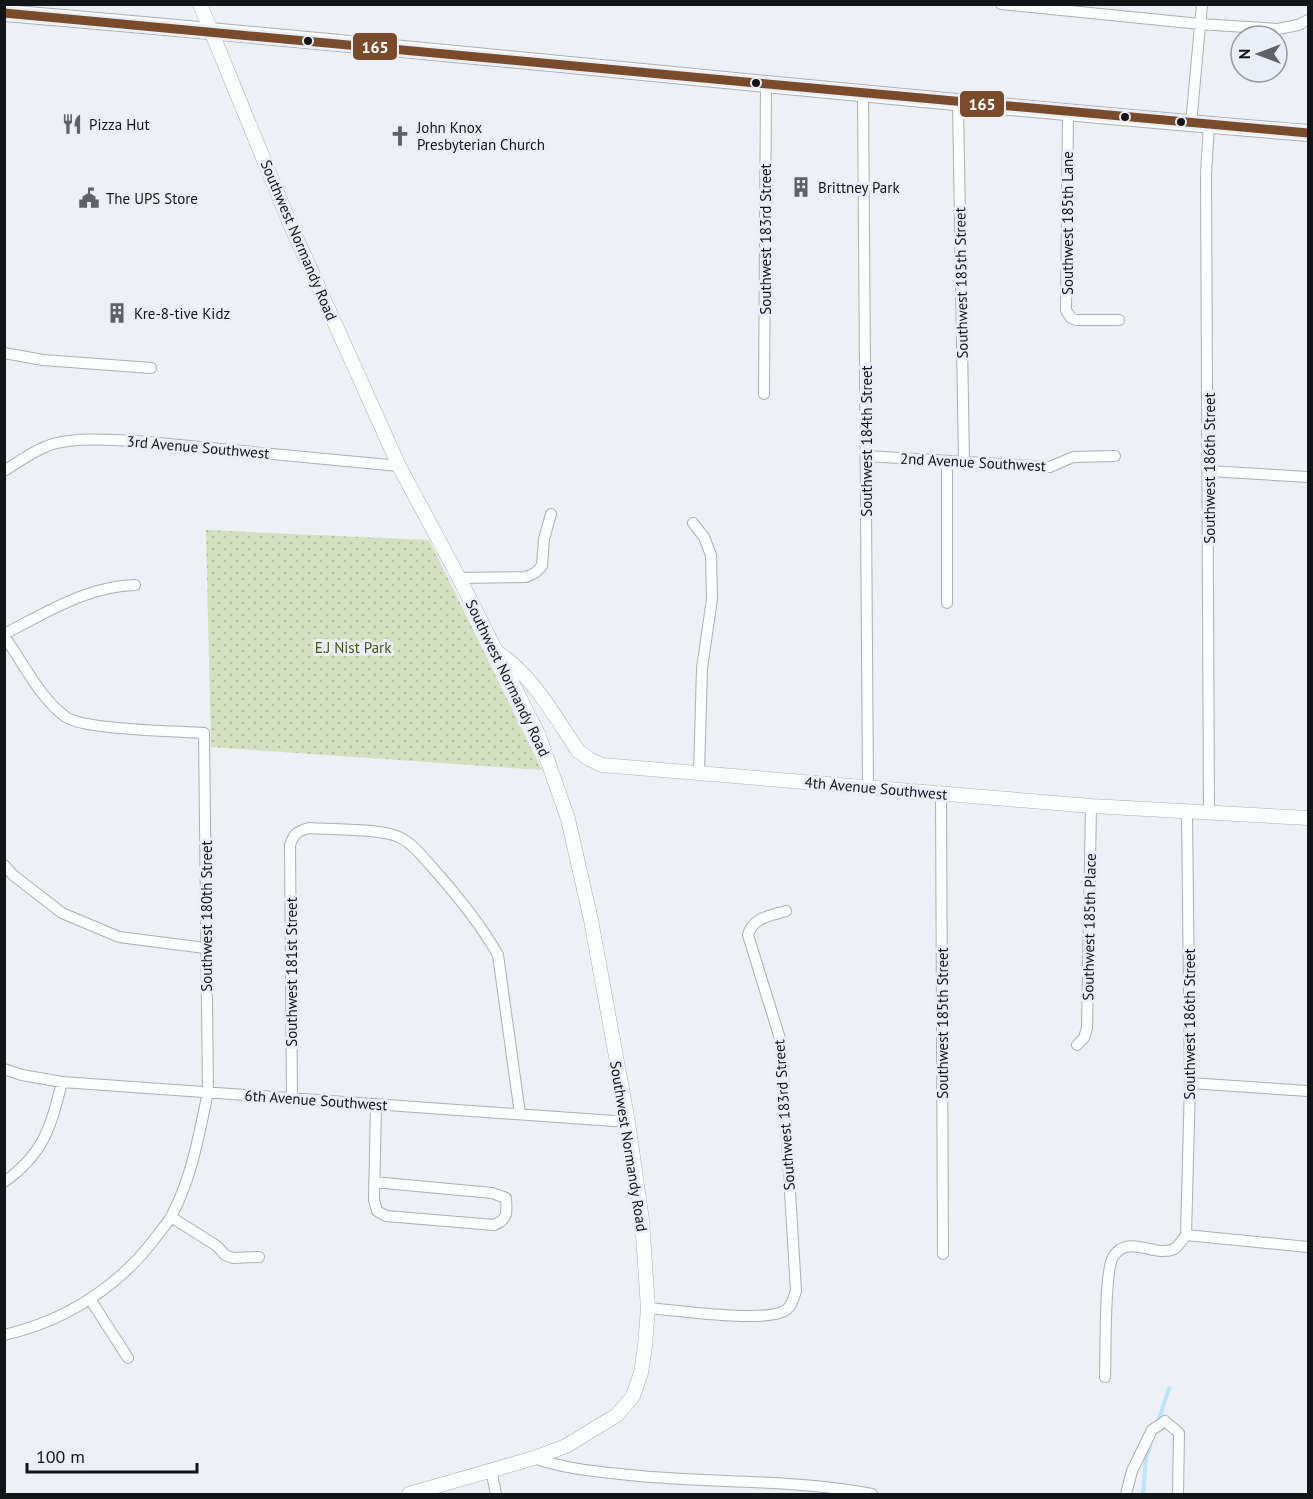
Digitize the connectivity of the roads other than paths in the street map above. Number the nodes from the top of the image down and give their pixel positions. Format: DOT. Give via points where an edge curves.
graph roads {
  1 [pos="200,4"];
  2 [pos="1001,4"];
  3 [pos="1202,4"];
  4 [pos="4,13"];
  5 [pos="1308,20"];
  6 [pos="1200,24"];
  7 [pos="211,30"];
  8 [pos="766,85"];
  9 [pos="863,94"];
  10 [pos="958,103"];
  11 [pos="1068,113"];
  12 [pos="1191,124"];
  13 [pos="1209,125"];
  14 [pos="1308,133"];
  15 [pos="1119,320"];
  16 [pos="4,353"];
  17 [pos="151,368"];
  18 [pos="764,394"];
  19 [pos="866,456"];
  20 [pos="1115,456"];
  21 [pos="947,461"];
  22 [pos="964,462"];
  23 [pos="399,466"];
  24 [pos="4,471"];
  25 [pos="1209,471"];
  26 [pos="1308,477"];
  27 [pos="551,514"];
  28 [pos="693,523"];
  29 [pos="459,578"];
  30 [pos="135,585"];
  31 [pos="947,603"];
  32 [pos="4,635"];
  33 [pos="496,650"];
  34 [pos="699,774"];
  35 [pos="868,787"];
  36 [pos="941,793"];
  37 [pos="1091,806"];
  38 [pos="1187,812"];
  39 [pos="1209,812"];
  40 [pos="1308,818"];
  41 [pos="4,865"];
  42 [pos="786,911"];
  43 [pos="205,948"];
  44 [pos="1077,1045"];
  45 [pos="4,1069"];
  46 [pos="62,1082"];
  47 [pos="1190,1083"];
  48 [pos="1308,1090"];
  49 [pos="208,1092"];
  50 [pos="292,1098"];
  51 [pos="376,1105"];
  52 [pos="520,1114"];
  53 [pos="628,1122"];
  54 [pos="4,1182"];
  55 [pos="374,1182"];
  56 [pos="171,1217"];
  57 [pos="1186,1235"];
  58 [pos="1308,1247"];
  59 [pos="943,1254"];
  60 [pos="259,1257"];
  61 [pos="90,1299"];
  62 [pos="648,1308"];
  63 [pos="4,1335"];
  64 [pos="129,1358"];
  65 [pos="1105,1377"];
  66 [pos="534,1458"];
  67 [pos="491,1470"];
  68 [pos="409,1494"];
  69 [pos="496,1494"];
  70 [pos="872,1494"];
  71 [pos="1126,1494"];
  72 [pos="1178,1494"];
  1 -- 7 [label="street, Southwest Normandy Road"];
  2 -- 6 [label="street"];
  3 -- 6 [label="street"];
  4 -- 7 [label="main road"];
  5 -- 6 [label="street" via="1278,29"];
  6 -- 12 [label="street"];
  7 -- 8 [label="main road"];
  7 -- 23 [label="street, Southwest Normandy Road" via="291,226"];
  8 -- 9 [label="main road"];
  8 -- 18 [label="street, Southwest 183rd Street"];
  9 -- 10 [label="main road"];
  9 -- 19 [label="street, Southwest 184th Street"];
  10 -- 11 [label="main road"];
  10 -- 22 [label="street, Southwest 185th Street"];
  11 -- 12 [label="main road"];
  11 -- 15 [label="street, Southwest 185th Lane" via="1066,310 1076,320"];
  12 -- 13 [label="main road"];
  13 -- 14 [label="main road"];
  13 -- 25 [label="street, Southwest 186th Street"];
  16 -- 17 [label="street" via="43,360"];
  19 -- 21 [label="street, 2nd Avenue Southwest"];
  19 -- 35 [label="street, Southwest 184th Street"];
  20 -- 22 [label="street, 2nd Avenue Southwest" via="1073,457 1050,467"];
  21 -- 22 [label="street, 2nd Avenue Southwest"];
  21 -- 31 [label="street"];
  23 -- 24 [label="street, 3rd Avenue Southwest" via="97,440 52,444"];
  23 -- 29 [label="street, Southwest Normandy Road"];
  25 -- 26 [label="street"];
  25 -- 39 [label="street, Southwest 186th Street"];
  27 -- 29 [label="street" via="542,566 535,573 526,577"];
  28 -- 34 [label="street" via="711,555 712,599 702,668"];
  29 -- 33 [label="street, Southwest Normandy Road"];
  30 -- 32 [label="street" via="92,591"];
  32 -- 43 [label="street, Southwest 180th Street" via="47,699 68,719 94,725 204,733"];
  33 -- 34 [label="street, 4th Avenue Southwest" via="530,681 578,751 589,759 603,765"];
  33 -- 53 [label="street, Southwest Normandy Road" via="539,736 568,819"];
  34 -- 35 [label="street, 4th Avenue Southwest"];
  35 -- 36 [label="street, 4th Avenue Southwest"];
  36 -- 37 [label="street, 4th Avenue Southwest"];
  36 -- 59 [label="street, Southwest 185th Street"];
  37 -- 38 [label="street, 4th Avenue Southwest"];
  37 -- 44 [label="street, Southwest 185th Place" via="1087,1028"];
  38 -- 39 [label="street, 4th Avenue Southwest"];
  38 -- 47 [label="street, Southwest 186th Street"];
  39 -- 40 [label="street, 4th Avenue Southwest"];
  41 -- 43 [label="street" via="62,913 119,937"];
  42 -- 62 [label="street, Southwest 183rd Street" via="759,919 748,935 781,1042 796,1291 792,1303 787,1310 765,1317"];
  43 -- 49 [label="street, Southwest 180th Street"];
  45 -- 46 [label="street, 6th Avenue Southwest"];
  46 -- 49 [label="street, 6th Avenue Southwest"];
  46 -- 54 [label="street" via="51,1127 38,1150"];
  47 -- 48 [label="street"];
  47 -- 57 [label="street, Southwest 186th Street"];
  49 -- 50 [label="street, 6th Avenue Southwest"];
  49 -- 56 [label="street, Southwest 180th Street" via="188,1179"];
  50 -- 51 [label="street, 6th Avenue Southwest"];
  50 -- 52 [label="street, Southwest 181st Street" via="293,836 309,828 384,833 401,838 418,852 450,888 498,955"];
  51 -- 52 [label="street, 6th Avenue Southwest"];
  51 -- 55 [label="street"];
  52 -- 53 [label="street, 6th Avenue Southwest"];
  53 -- 62 [label="street, Southwest Normandy Road" via="642,1220"];
  55 -- 55 [label="street" via="377,1211 386,1216 494,1225 508,1213 506,1198 492,1193"];
  56 -- 60 [label="street" via="225,1255"];
  56 -- 61 [label="street, Southwest 180th Street" via="127,1271"];
  57 -- 58 [label="street"];
  57 -- 65 [label="street" via="1172,1250 1136,1246 1123,1248 1114,1255 1109,1274"];
  61 -- 63 [label="street, Southwest 180th Street" via="55,1318"];
  61 -- 64 [label="street"];
  62 -- 66 [label="street, Southwest Normandy Road" via="641,1373 633,1396 617,1415 566,1446"];
  66 -- 67 [label="street, Southwest Normandy Road"];
  66 -- 70 [label="street" via="558,1466 666,1480 789,1484"];
  67 -- 68 [label="street, Southwest Normandy Road"];
  67 -- 69 [label="street"];
  71 -- 72 [label="street" via="1132,1470 1152,1430 1165,1421 1179,1433"];
}
